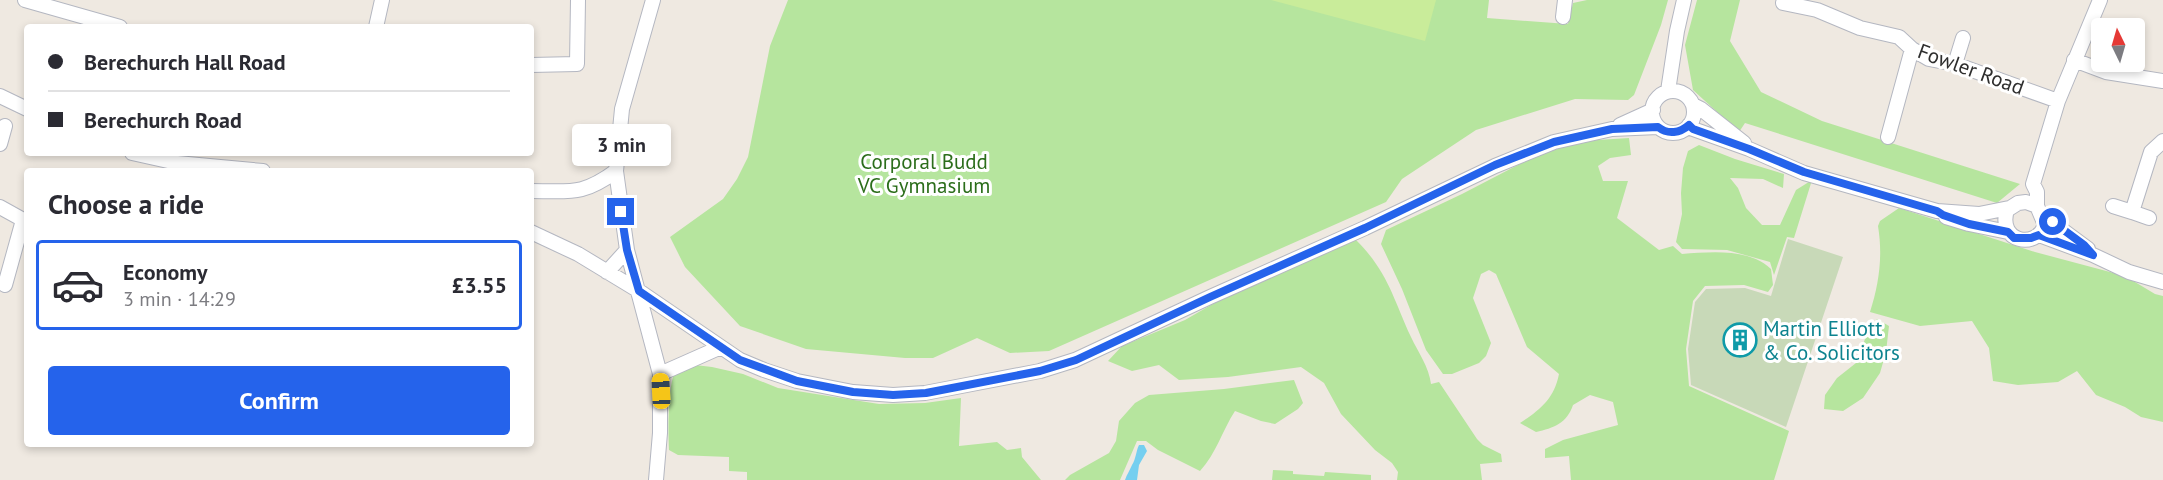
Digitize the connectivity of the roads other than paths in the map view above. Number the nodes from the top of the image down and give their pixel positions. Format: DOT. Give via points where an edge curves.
graph roads {
  1 [pos="25,0"];
  2 [pos="382,0"];
  3 [pos="578,0"];
  4 [pos="653,0"];
  5 [pos="1565,0"];
  6 [pos="1684,0"];
  7 [pos="2100,0"];
  8 [pos="41,2"];
  9 [pos="1783,3"];
  10 [pos="1818,5"];
  11 [pos="1563,17"];
  12 [pos="111,24"];
  13 [pos="377,24"];
  14 [pos="1963,38"];
  15 [pos="1912,49"];
  16 [pos="2074,60"];
  17 [pos="1955,64"];
  18 [pos="534,65"];
  19 [pos="2163,81"];
  20 [pos="1668,91"];
  21 [pos="0,96"];
  22 [pos="2058,101"];
  23 [pos="1693,105"];
  24 [pos="24,108"];
  25 [pos="1653,110"];
  26 [pos="1689,125"];
  27 [pos="5,126"];
  28 [pos="1658,127"];
  29 [pos="1612,129"];
  30 [pos="1888,137"];
  31 [pos="2163,141"];
  32 [pos="0,144"];
  33 [pos="1749,149"];
  34 [pos="146,156"];
  35 [pos="210,168"];
  36 [pos="615,171"];
  37 [pos="2033,184"];
  38 [pos="534,191"];
  39 [pos="2013,206"];
  40 [pos="0,207"];
  41 [pos="2113,207"];
  42 [pos="2040,210"];
  43 [pos="1937,211"];
  44 [pos="2132,212"];
  45 [pos="2150,218"];
  46 [pos="24,220"];
  47 [pos="24,223"];
  48 [pos="2008,232"];
  49 [pos="534,233"];
  50 [pos="2039,235"];
  51 [pos="627,250"];
  52 [pos="2093,255"];
  53 [pos="6,257"];
  54 [pos="607,272"];
  55 [pos="2163,282"];
  56 [pos="5,285"];
  57 [pos="639,291"];
  58 [pos="721,347"];
  59 [pos="660,374"];
  60 [pos="656,480"];
  1 -- 8 [label="street"];
  2 -- 13 [label="street"];
  3 -- 18 [label="street" via="578,64"];
  4 -- 36 [label="street" via="622,109"];
  5 -- 11 [label="street"];
  6 -- 20 [label="street"];
  7 -- 16 [label="street"];
  8 -- 12 [label="street"];
  9 -- 10 [label="street, Fowler Road"];
  10 -- 15 [label="street, Fowler Road" via="1860,28 1899,37"];
  14 -- 17 [label="street"];
  15 -- 17 [label="street, Fowler Road" via="1929,59"];
  15 -- 30 [label="street"];
  16 -- 19 [label="street" via="2106,72"];
  16 -- 22 [label="street"];
  17 -- 22 [label="street, Fowler Road"];
  20 -- 23 [label="street" via="1680,92"];
  20 -- 25 [label="street" via="1660,96"];
  21 -- 24 [label="street"];
  22 -- 37 [label="street"];
  23 -- 26 [label="street" via="1695,113"];
  23 -- 33 [label="street"];
  25 -- 28 [label="street"];
  25 -- 29 [label="street"];
  26 -- 28 [label="street" via="1676,132"];
  26 -- 33 [label="street"];
  27 -- 32 [label="street"];
  28 -- 29 [label="street"];
  29 -- 58 [label="street" via="1554,142 1495,165 1085,356 1040,371 926,393 893,395 797,381 740,360"];
  31 -- 44 [label="street" via="2151,152"];
  33 -- 43 [label="street" via="1804,172"];
  34 -- 35 [label="street"];
  36 -- 38 [label="street" via="598,184 579,191"];
  36 -- 51 [label="street"];
  37 -- 39 [label="street"];
  37 -- 42 [label="street"];
  39 -- 42 [label="street" via="2026,202"];
  39 -- 43 [label="street" via="1979,214"];
  39 -- 48 [label="street" via="2004,223"];
  40 -- 46 [label="street"];
  41 -- 44 [label="street"];
  42 -- 50 [label="street" via="2045,225"];
  42 -- 52 [label="street"];
  43 -- 48 [label="street" via="1969,224"];
  44 -- 45 [label="street"];
  47 -- 53 [label="street"];
  48 -- 50 [label="street" via="2014,238 2024,239"];
  49 -- 54 [label="street"];
  50 -- 52 [label="street"];
  51 -- 54 [label="street"];
  51 -- 57 [label="street"];
  52 -- 55 [label="street"];
  53 -- 56 [label="street"];
  54 -- 57 [label="street"];
  57 -- 58 [label="street"];
  57 -- 59 [label="street"];
  58 -- 59 [label="street"];
  59 -- 60 [label="street"];
}
